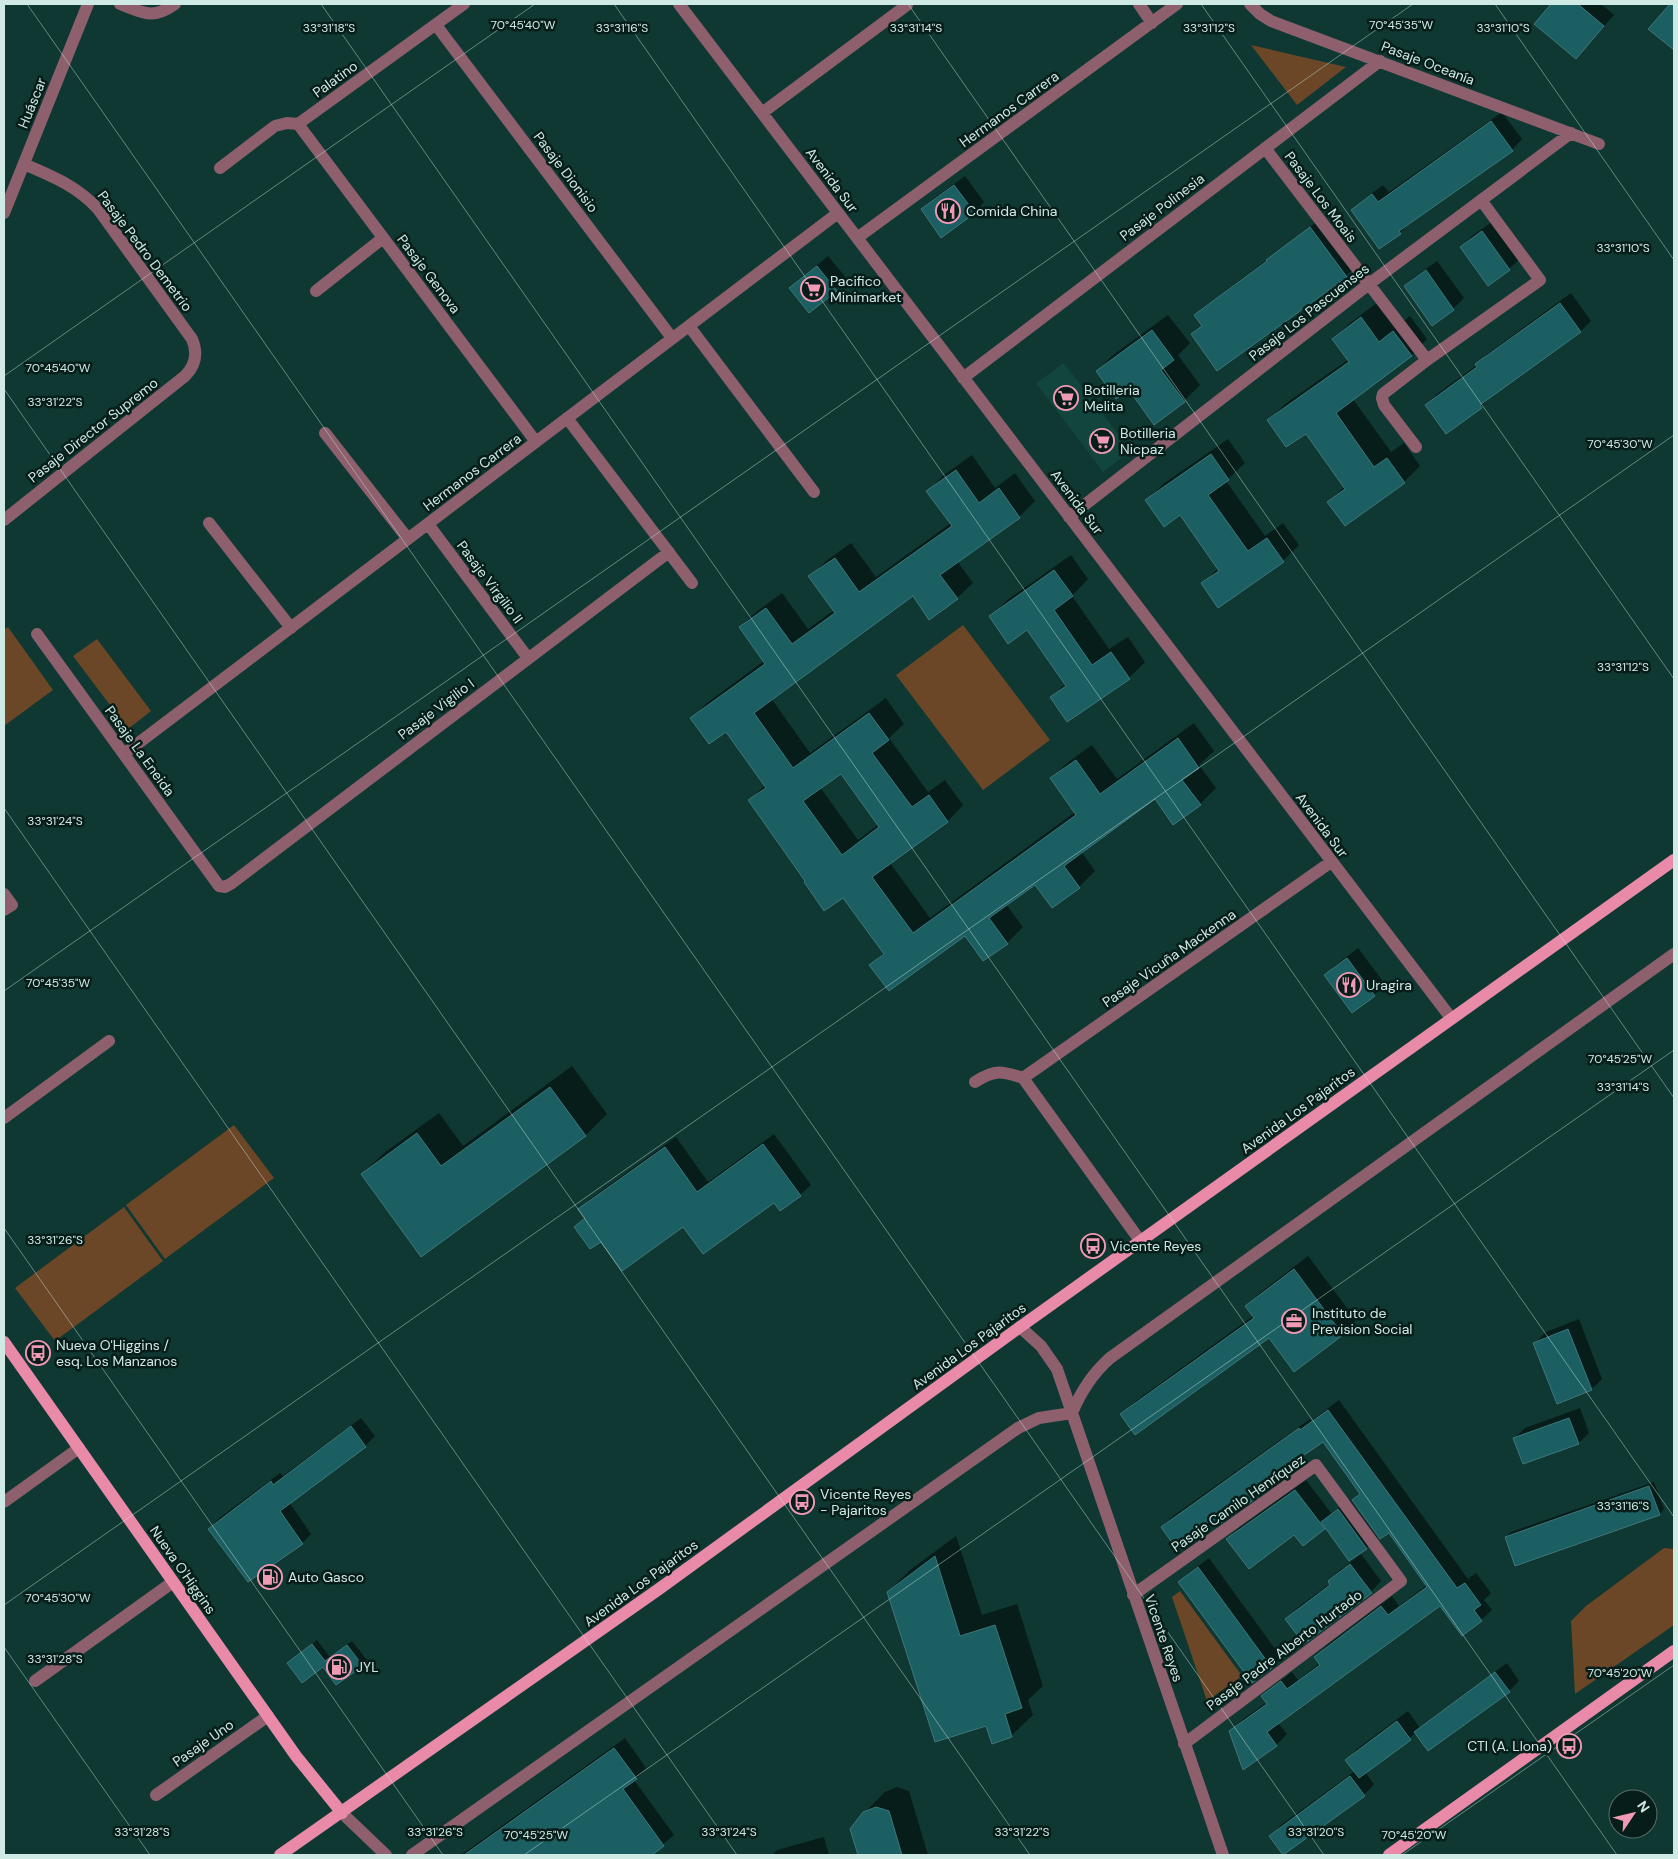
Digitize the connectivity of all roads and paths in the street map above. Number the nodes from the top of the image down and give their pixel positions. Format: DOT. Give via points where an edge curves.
graph roads {
  1 [pos="88,4"];
  2 [pos="120,4"];
  3 [pos="175,4"];
  4 [pos="464,4"];
  5 [pos="679,4"];
  6 [pos="1139,4"];
  7 [pos="1177,4"];
  8 [pos="1250,4"];
  9 [pos="907,5"];
  10 [pos="1152,23"];
  11 [pos="436,24"];
  12 [pos="1380,61"];
  13 [pos="762,113"];
  14 [pos="298,124"];
  15 [pos="1571,133"];
  16 [pos="1598,144"];
  17 [pos="1265,148"];
  18 [pos="24,164"];
  19 [pos="220,168"];
  20 [pos="1481,200"];
  21 [pos="4,213"];
  22 [pos="838,213"];
  23 [pos="383,238"];
  24 [pos="858,238"];
  25 [pos="1369,284"];
  26 [pos="316,291"];
  27 [pos="689,326"];
  28 [pos="672,338"];
  29 [pos="196,358"];
  30 [pos="1427,360"];
  31 [pos="963,378"];
  32 [pos="568,418"];
  33 [pos="325,433"];
  34 [pos="536,442"];
  35 [pos="1416,447"];
  36 [pos="814,492"];
  37 [pos="1069,517"];
  38 [pos="4,520"];
  39 [pos="209,523"];
  40 [pos="428,524"];
  41 [pos="408,539"];
  42 [pos="669,552"];
  43 [pos="692,583"];
  44 [pos="291,628"];
  45 [pos="37,634"];
  46 [pos="528,658"];
  47 [pos="124,754"];
  48 [pos="1674,860"];
  49 [pos="1331,862"];
  50 [pos="219,886"];
  51 [pos="4,894"];
  52 [pos="4,910"];
  53 [pos="1674,954"];
  54 [pos="1451,1018"];
  55 [pos="110,1042"];
  56 [pos="1023,1078"];
  57 [pos="975,1082"];
  58 [pos="4,1118"];
  59 [pos="1141,1242"];
  60 [pos="1020,1327"];
  61 [pos="4,1342"];
  62 [pos="1072,1413"];
  63 [pos="79,1448"];
  64 [pos="4,1502"];
  65 [pos="1401,1581"];
  66 [pos="173,1582"];
  67 [pos="1133,1594"];
  68 [pos="1674,1651"];
  69 [pos="35,1681"];
  70 [pos="268,1716"];
  71 [pos="1184,1744"];
  72 [pos="156,1795"];
  73 [pos="342,1813"];
  74 [pos="280,1855"];
  75 [pos="386,1855"];
  76 [pos="412,1855"];
  77 [pos="1223,1855"];
  78 [pos="1389,1855"];
  1 -- 18 [label="street, Huáscar"];
  2 -- 3 [label="street" via="145,14 162,13"];
  4 -- 11 [label="street, Palatino"];
  5 -- 13 [label="street, Avenida Sur"];
  6 -- 10 [label="street"];
  7 -- 10 [label="street, Hermanos Carrera"];
  8 -- 12 [label="street, Pasaje Oceanía" via="1271,21"];
  9 -- 13 [label="street"];
  10 -- 24 [label="street, Hermanos Carrera"];
  11 -- 14 [label="street, Palatino"];
  11 -- 28 [label="street, Pasaje Dionisio"];
  12 -- 15 [label="street, Pasaje Oceanía"];
  12 -- 17 [label="street, Pasaje Polinesia"];
  13 -- 22 [label="street, Avenida Sur"];
  14 -- 19 [label="street, Palatino" via="275,126"];
  14 -- 23 [label="street, Pasaje Genova"];
  15 -- 16 [label="street, Pasaje Oceanía"];
  15 -- 20 [label="street, Pasaje Los Pascuenses"];
  17 -- 25 [label="street, Pasaje Los Moais"];
  17 -- 31 [label="street, Pasaje Polinesia"];
  18 -- 21 [label="street, Huáscar"];
  18 -- 29 [label="street, Pasaje Pedro Demetrio" via="69,184 98,210 192,339"];
  20 -- 25 [label="street, Pasaje Los Pascuenses"];
  20 -- 30 [label="street" via="1540,280"];
  22 -- 24 [label="street, Avenida Sur"];
  22 -- 27 [label="street, Hermanos Carrera"];
  23 -- 26 [label="street"];
  23 -- 34 [label="street, Pasaje Genova"];
  24 -- 31 [label="street, Avenida Sur"];
  25 -- 30 [label="street, Pasaje Los Moais"];
  25 -- 37 [label="street, Pasaje Los Pascuenses"];
  27 -- 28 [label="street, Hermanos Carrera"];
  27 -- 36 [label="street"];
  28 -- 32 [label="street, Hermanos Carrera"];
  29 -- 38 [label="street, Pasaje Director Supremo" via="185,376"];
  30 -- 35 [label="street" via="1386,390 1382,398"];
  31 -- 37 [label="street, Avenida Sur"];
  32 -- 34 [label="street, Hermanos Carrera"];
  32 -- 42 [label="street"];
  33 -- 41 [label="street"];
  34 -- 40 [label="street, Hermanos Carrera"];
  37 -- 49 [label="street, Avenida Sur"];
  39 -- 44 [label="street"];
  40 -- 41 [label="street, Hermanos Carrera"];
  40 -- 46 [label="street, Pasaje Virgilio II"];
  41 -- 44 [label="street, Hermanos Carrera"];
  42 -- 43 [label="street"];
  42 -- 46 [label="street, Pasaje Vigilio I"];
  44 -- 47 [label="street, Hermanos Carrera"];
  45 -- 47 [label="street, Pasaje La Eneida"];
  46 -- 50 [label="street, Pasaje Vigilio I" via="232,883"];
  47 -- 50 [label="street, Pasaje La Eneida"];
  48 -- 54 [label="main road, Avenida Los Pajaritos"];
  49 -- 54 [label="street, Avenida Sur"];
  49 -- 56 [label="street, Pasaje Vicuña Mackenna"];
  51 -- 52 [label="street" via="12,905"];
  53 -- 62 [label="street" via="1110,1358 1088,1381"];
  54 -- 59 [label="main road, Avenida Los Pajaritos"];
  55 -- 58 [label="street"];
  56 -- 57 [label="street" via="999,1071"];
  56 -- 59 [label="street"];
  59 -- 60 [label="main road, Avenida Los Pajaritos"];
  60 -- 62 [label="street, Vicente Reyes" via="1041,1346 1057,1369"];
  60 -- 73 [label="main road, Avenida Los Pajaritos" via="659,1590"];
  61 -- 63 [label="main road, Nueva O'Higgins"];
  62 -- 67 [label="street, Vicente Reyes"];
  62 -- 76 [label="street" via="1039,1418 1018,1428"];
  63 -- 64 [label="street"];
  63 -- 66 [label="main road, Nueva O'Higgins"];
  65 -- 67 [label="street, Pasaje Camilo Henríquez" via="1316,1465"];
  65 -- 71 [label="street, Pasaje Padre Alberto Hurtado"];
  66 -- 69 [label="street"];
  66 -- 70 [label="main road, Nueva O'Higgins"];
  67 -- 71 [label="street, Vicente Reyes"];
  68 -- 78 [label="main road"];
  70 -- 72 [label="street, Pasaje Uno"];
  70 -- 73 [label="main road, Nueva O'Higgins"];
  71 -- 77 [label="street, Vicente Reyes"];
  73 -- 74 [label="main road, Avenida Los Pajaritos"];
  73 -- 75 [label="street"];
}
